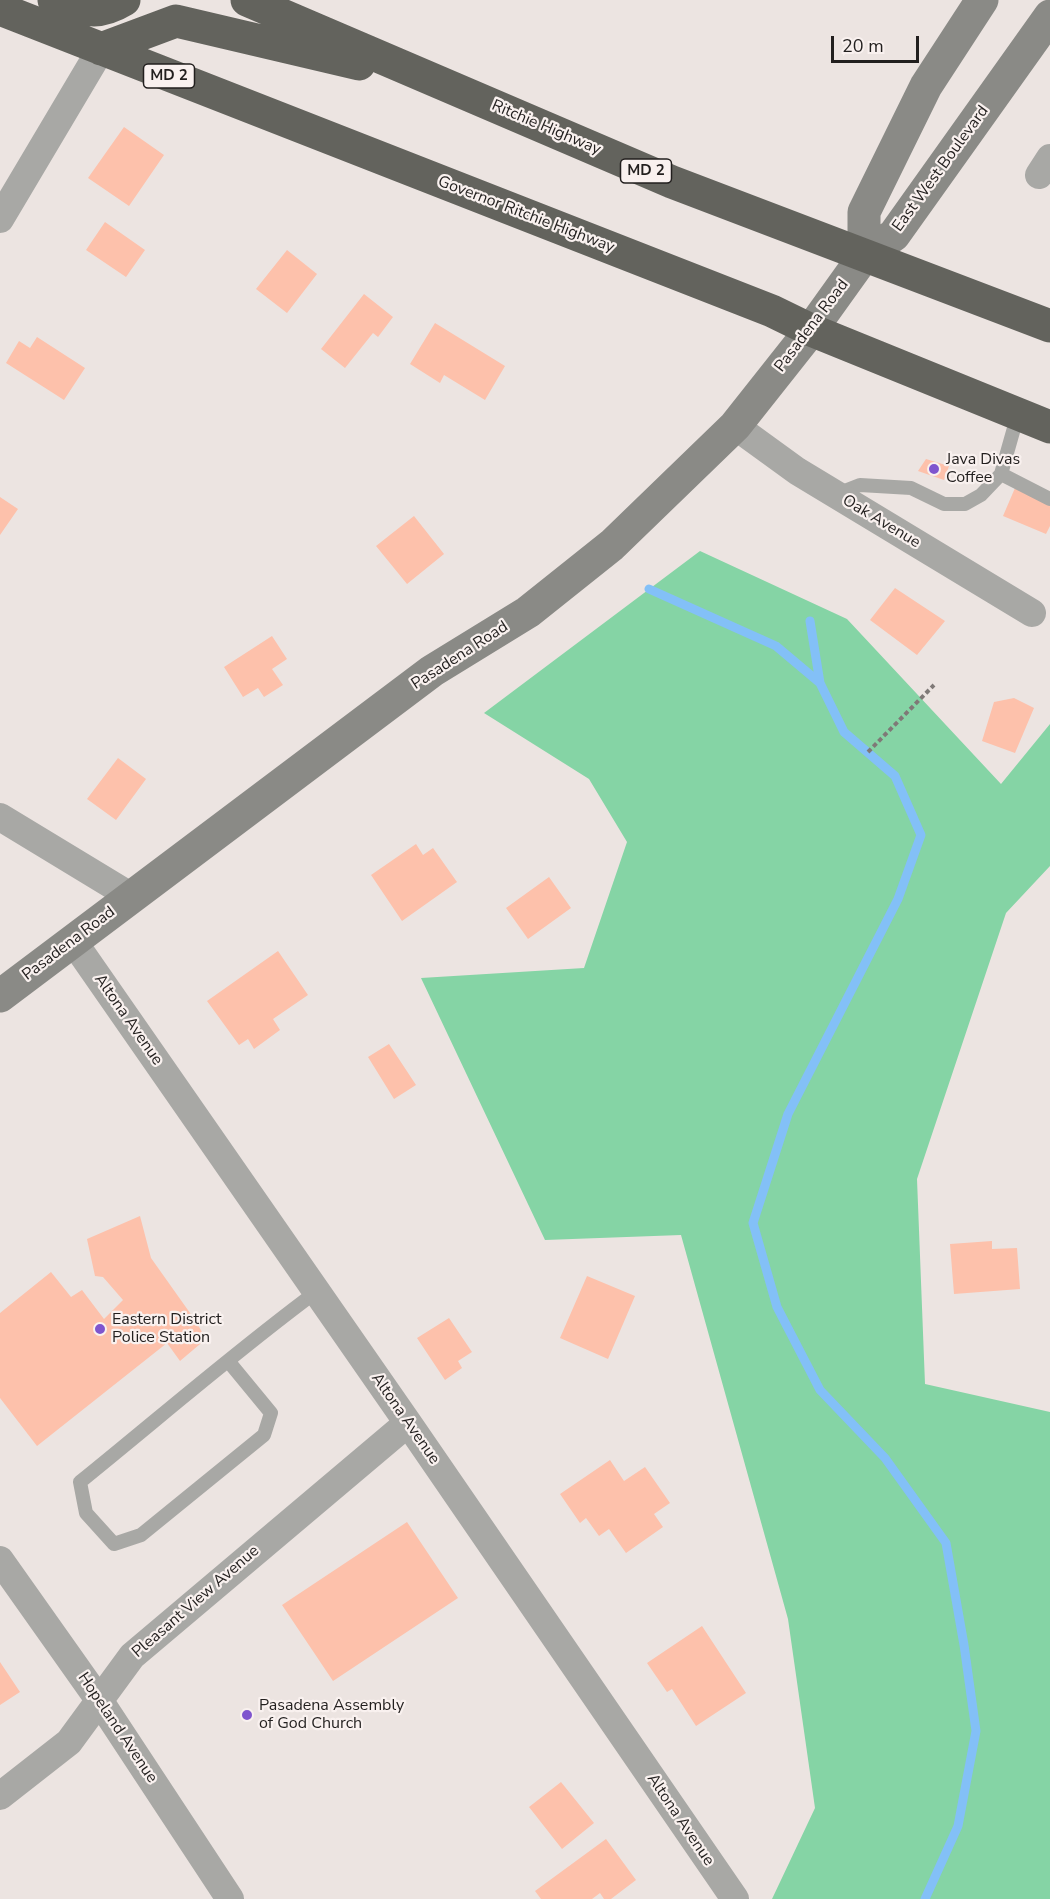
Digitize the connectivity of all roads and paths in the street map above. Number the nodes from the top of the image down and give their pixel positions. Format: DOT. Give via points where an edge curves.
graph roads {
  1 [pos="54,0"];
  2 [pos="124,0"];
  3 [pos="248,0"];
  4 [pos="982,0"];
  5 [pos="0,9"];
  6 [pos="1050,16"];
  7 [pos="101,49"];
  8 [pos="446,85"];
  9 [pos="0,219"];
  10 [pos="864,256"];
  11 [pos="1050,326"];
  12 [pos="811,330"];
  13 [pos="1018,414"];
  14 [pos="735,426"];
  15 [pos="1050,427"];
  16 [pos="1001,474"];
  17 [pos="835,494"];
  18 [pos="1050,499"];
  19 [pos="1032,613"];
  20 [pos="934,685"];
  21 [pos="868,752"];
  22 [pos="0,817"];
  23 [pos="132,897"];
  24 [pos="73,941"];
  25 [pos="0,996"];
  26 [pos="316,1292"];
  27 [pos="229,1362"];
  28 [pos="408,1423"];
  29 [pos="0,1560"];
  30 [pos="99,1700"];
  31 [pos="0,1796"];
  32 [pos="230,1899"];
  33 [pos="735,1899"];
  1 -- 2 [label="highway" via="90,11 111,8"];
  3 -- 8 [label="highway, Ritchie Highway / MD 2"];
  4 -- 10 [label="main road" via="926,86 864,212"];
  5 -- 7 [label="highway, Governor Ritchie Highway / MD 2"];
  6 -- 10 [label="main road, East West Boulevard" via="894,235"];
  7 -- 8 [label="highway" via="176,21"];
  7 -- 9 [label="street"];
  7 -- 12 [label="highway, Governor Ritchie Highway / MD 2" via="772,311"];
  8 -- 10 [label="highway, Ritchie Highway / MD 2" via="672,182"];
  10 -- 11 [label="highway, Ritchie Highway / MD 2"];
  10 -- 12 [label="main road, Pasadena Road"];
  12 -- 13 [label="highway, Governor Ritchie Highway / MD 2"];
  12 -- 14 [label="main road, Pasadena Road"];
  13 -- 15 [label="highway, Governor Ritchie Highway / MD 2"];
  13 -- 16 [label="lane"];
  14 -- 17 [label="street, Oak Avenue"];
  14 -- 23 [label="main road, Pasadena Road" via="612,545 528,612 432,671"];
  16 -- 17 [label="lane" via="981,495 965,504 944,504 911,488 860,485"];
  16 -- 18 [label="lane"];
  17 -- 19 [label="street, Oak Avenue"];
  20 -- 21 [label="path"];
  22 -- 23 [label="street"];
  23 -- 24 [label="main road, Pasadena Road"];
  24 -- 25 [label="main road, Pasadena Road"];
  24 -- 26 [label="street, Altona Avenue"];
  26 -- 27 [label="lane"];
  26 -- 28 [label="street, Altona Avenue"];
  27 -- 27 [label="lane" via="80,1482 86,1513 114,1544 141,1535 264,1435 271,1413"];
  28 -- 30 [label="street, Pleasant View Avenue" via="132,1656"];
  28 -- 33 [label="street, Altona Avenue"];
  29 -- 30 [label="street, Hopeland Avenue"];
  30 -- 31 [label="street, Pleasant View Avenue" via="69,1742"];
  30 -- 32 [label="street, Hopeland Avenue"];
}
